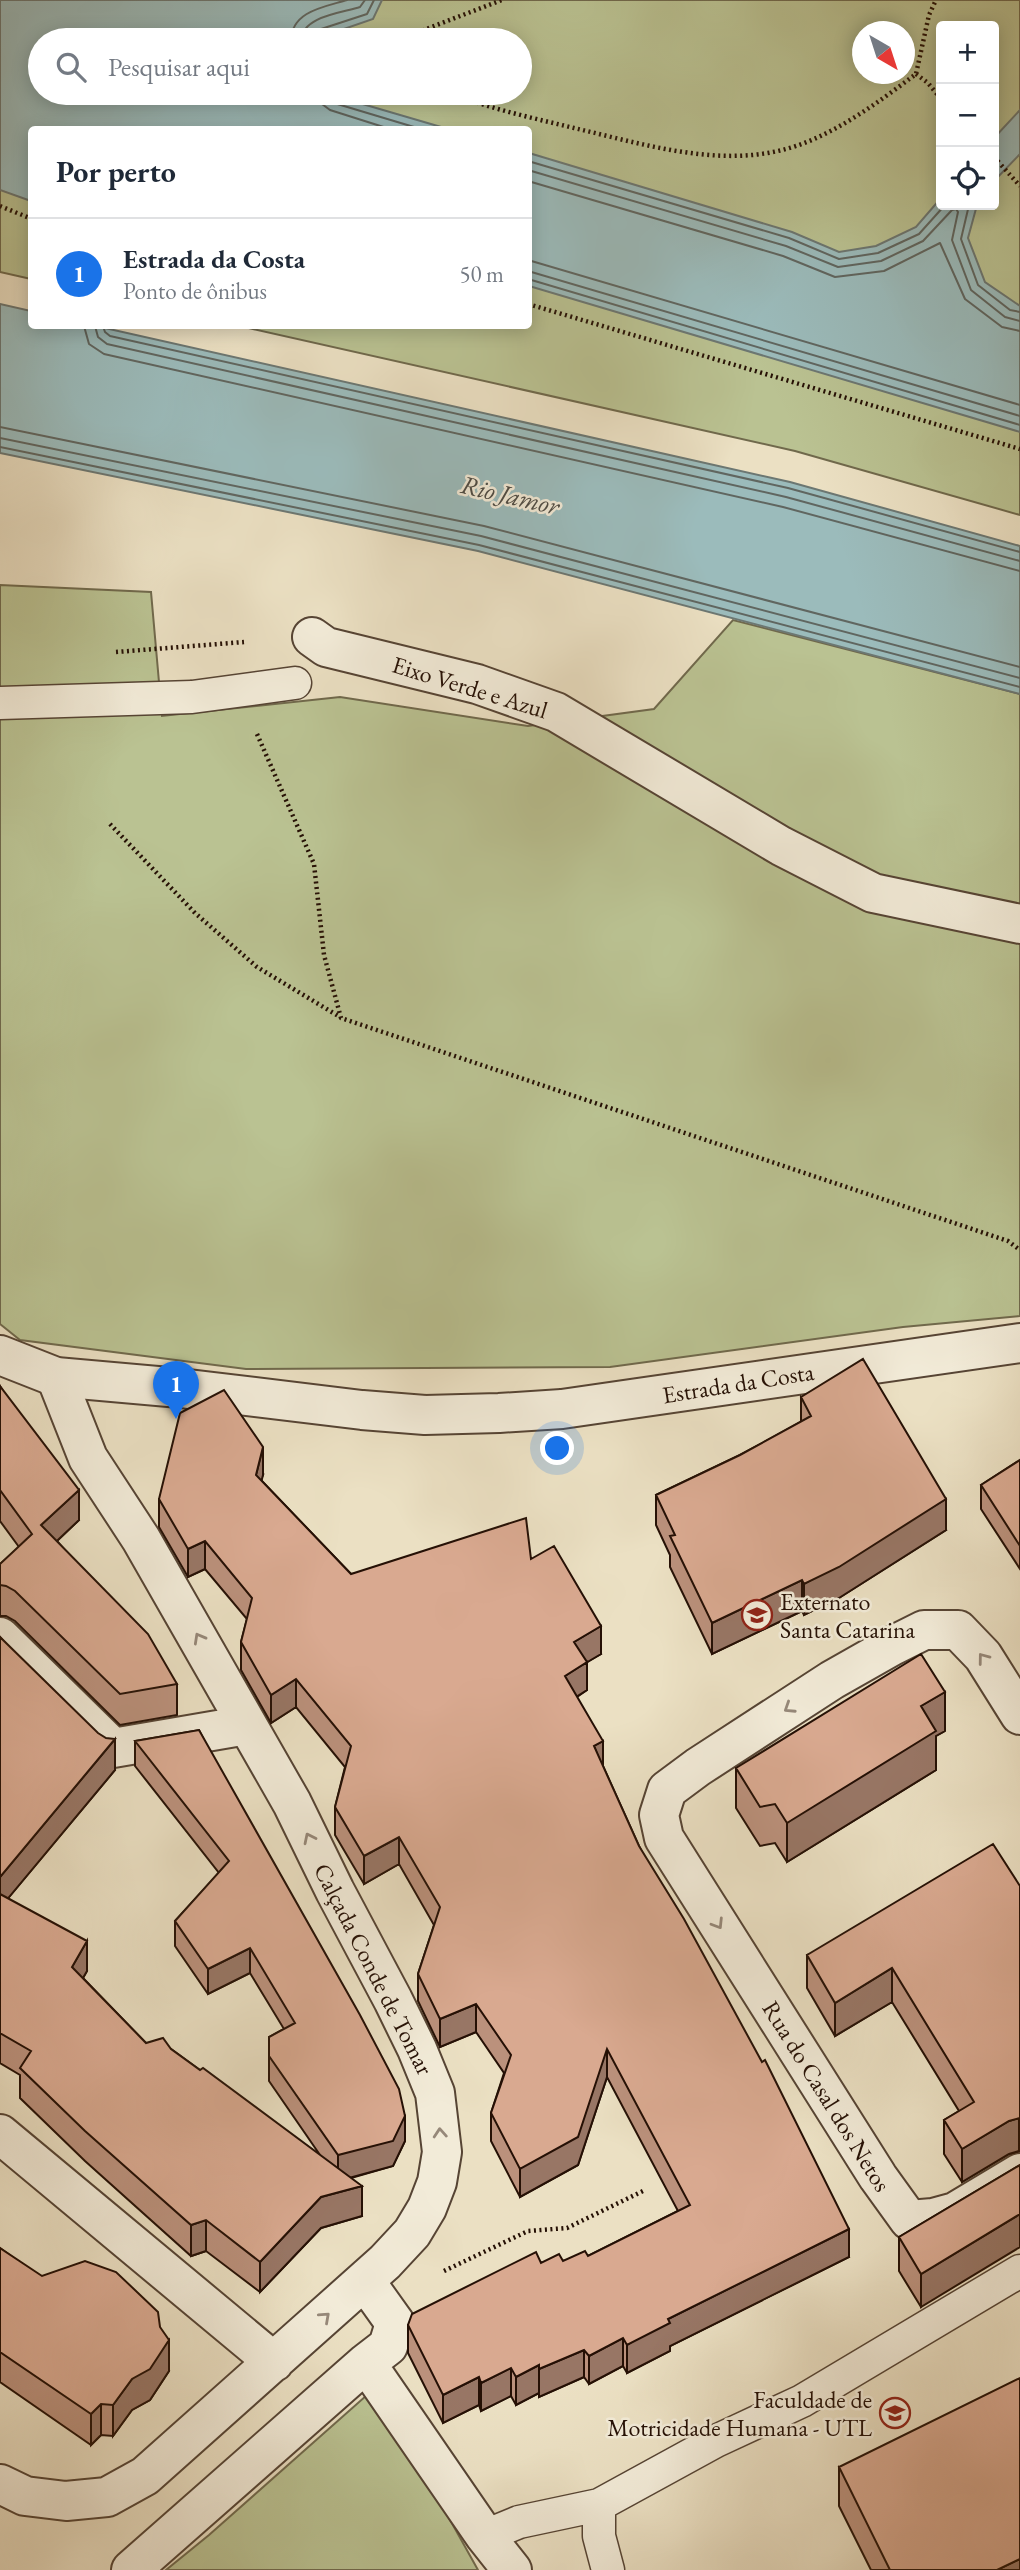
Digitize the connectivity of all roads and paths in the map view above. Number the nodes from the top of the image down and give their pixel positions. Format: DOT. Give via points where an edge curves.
graph roads {
  1 [pos="502,0"];
  2 [pos="936,0"];
  3 [pos="428,28"];
  4 [pos="916,74"];
  5 [pos="936,93"];
  6 [pos="484,105"];
  7 [pos="999,163"];
  8 [pos="1020,186"];
  9 [pos="0,206"];
  10 [pos="28,217"];
  11 [pos="532,305"];
  12 [pos="1020,449"];
  13 [pos="312,636"];
  14 [pos="109,652"];
  15 [pos="295,683"];
  16 [pos="239,691"];
  17 [pos="0,702"];
  18 [pos="110,824"];
  19 [pos="1020,924"];
  20 [pos="341,1017"];
  21 [pos="1020,1250"];
  22 [pos="1020,1343"];
  23 [pos="0,1355"];
  24 [pos="56,1377"];
  25 [pos="0,1637"];
  26 [pos="1020,1715"];
  27 [pos="247,1725"];
  28 [pos="0,2134"];
  29 [pos="1020,2173"];
  30 [pos="643,2192"];
  31 [pos="1020,2271"];
  32 [pos="373,2292"];
  33 [pos="274,2362"];
  34 [pos="366,2363"];
  35 [pos="0,2484"];
  36 [pos="599,2505"];
  37 [pos="485,2536"];
  38 [pos="131,2570"];
  39 [pos="512,2570"];
  40 [pos="608,2570"];
  1 -- 3 [label="path"];
  2 -- 4 [label="path"];
  4 -- 5 [label="path"];
  4 -- 6 [label="path" via="837,127 781,151 757,155 687,152 642,144"];
  7 -- 8 [label="path"];
  9 -- 10 [label="path"];
  11 -- 12 [label="path"];
  13 -- 14 [label="path"];
  13 -- 19 [label="street, Eixo Verde e Azul" via="326,647 477,684 556,712 781,846 873,893"];
  15 -- 16 [label="lane"];
  16 -- 17 [label="lane" via="192,697"];
  16 -- 20 [label="path" via="314,864 324,955"];
  18 -- 20 [label="path" via="195,914 257,967"];
  20 -- 21 [label="path" via="1008,1241"];
  22 -- 24 [label="street, Estrada da Costa" via="562,1409 499,1413 375,1411"];
  23 -- 24 [label="street, Estrada da Costa"];
  27 -- 24 [label="street, Calçada Conde de Tomar, one-way" via="141,1539 88,1458"];
  25 -- 27 [label="street" via="113,1748"];
  26 -- 29 [label="street, Rua do Casal dos Netos, one-way" via="983,1656 958,1630 924,1630 832,1680 698,1766 667,1790 659,1815 664,1838 909,2220 955,2212"];
  32 -- 27 [label="street, Calçada Conde de Tomar, one-way" via="427,2208 437,2182 442,2152 435,2093 393,2000"];
  28 -- 33 [label="street"];
  30 -- 32 [label="path" via="567,2228 528,2231"];
  31 -- 36 [label="lane" via="802,2401 716,2441"];
  33 -- 32 [label="street, Calçada Conde de Tomar, one-way"];
  32 -- 34 [label="street" via="395,2323 388,2346"];
  33 -- 35 [label="street, Calçada Conde de Tomar" via="145,2476 107,2497 66,2501 25,2496"];
  34 -- 37 [label="street"];
  34 -- 38 [label="street"];
  36 -- 37 [label="lane" via="519,2522"];
  36 -- 40 [label="lane" via="599,2536"];
  37 -- 39 [label="street"];
}
